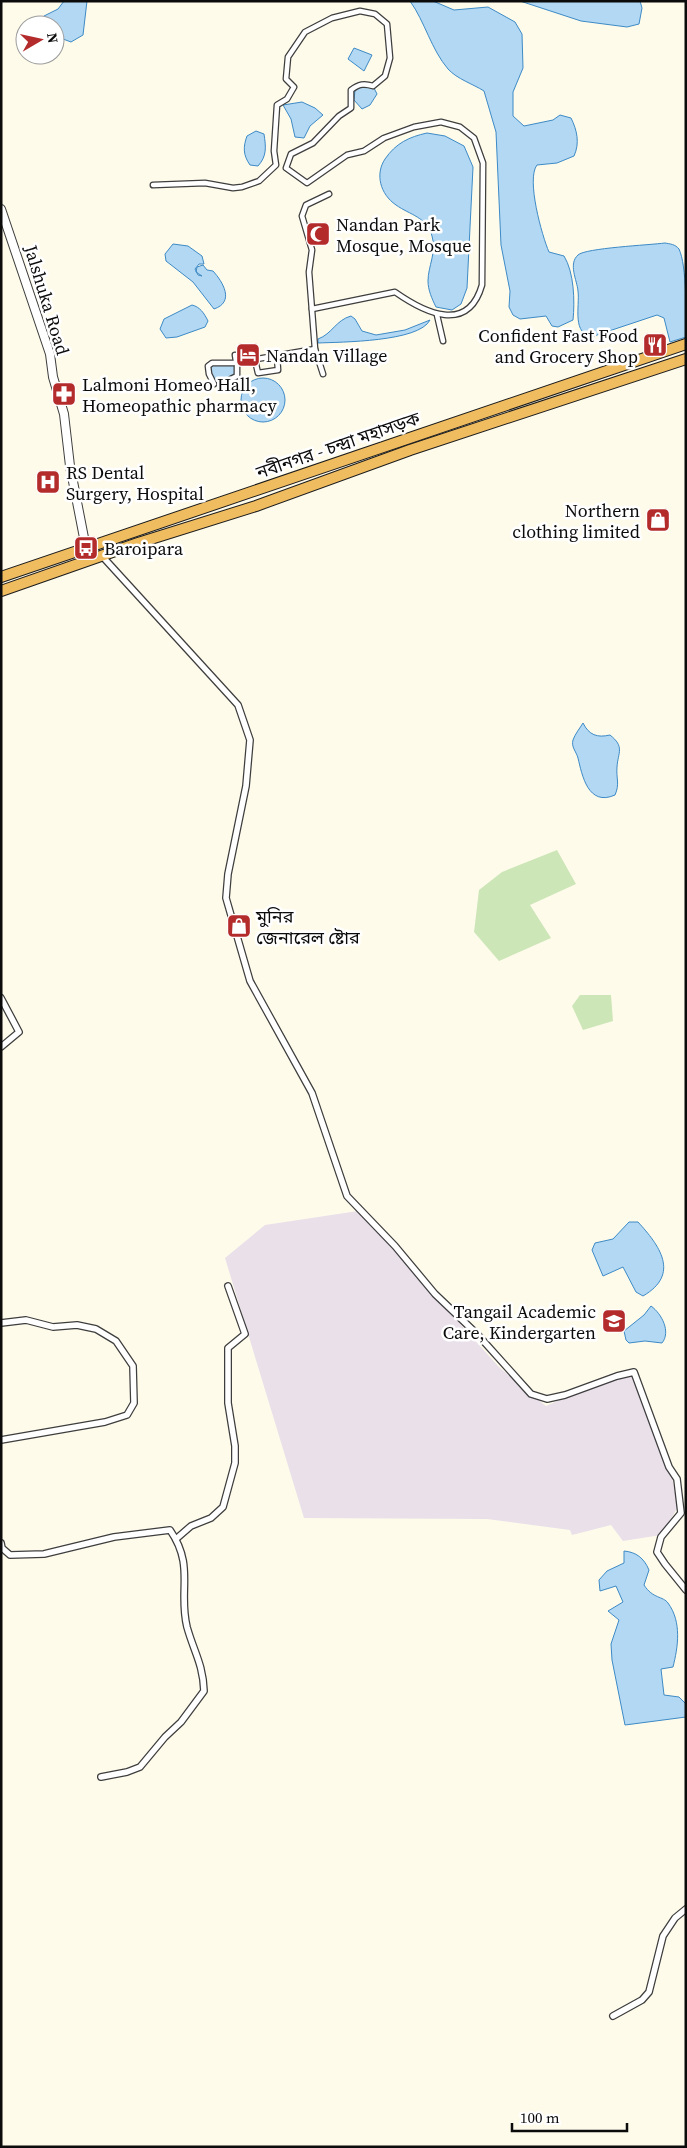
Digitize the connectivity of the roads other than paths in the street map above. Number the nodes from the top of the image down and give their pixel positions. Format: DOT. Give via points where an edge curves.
graph roads {
  1 [pos="153,184"];
  2 [pos="329,194"];
  3 [pos="1,209"];
  4 [pos="312,309"];
  5 [pos="437,315"];
  6 [pos="443,341"];
  7 [pos="686,344"];
  8 [pos="316,349"];
  9 [pos="262,353"];
  10 [pos="248,354"];
  11 [pos="277,356"];
  12 [pos="686,358"];
  13 [pos="265,359"];
  14 [pos="252,360"];
  15 [pos="236,361"];
  16 [pos="323,374"];
  17 [pos="231,380"];
  18 [pos="214,384"];
  19 [pos="436,428"];
  20 [pos="440,441"];
  21 [pos="86,548"];
  22 [pos="102,556"];
  23 [pos="1,577"];
  24 [pos="1,591"];
  25 [pos="1,998"];
  26 [pos="1,1047"];
  27 [pos="228,1286"];
  28 [pos="1,1323"];
  29 [pos="1,1440"];
  30 [pos="176,1539"];
  31 [pos="1,1543"];
  32 [pos="686,1590"];
  33 [pos="101,1777"];
  34 [pos="686,1909"];
  35 [pos="613,2016"];
  1 -- 5 [label="street" via="205,184 233,188 259,181 276,165 277,105 287,99 294,87 286,79 288,58 304,32 332,18 360,10 374,14 387,24 389,31 390,58 385,76 373,86 358,85 351,90 351,108 313,143 291,154 286,168 307,184 348,155 364,151 384,138 441,122 460,127 474,138 483,163 482,285 478,297 466,311 450,316"];
  2 -- 4 [label="street" via="306,205 302,216 312,250 309,272"];
  3 -- 21 [label="street, Jalshuka Road" via="50,354 52,377 64,414"];
  4 -- 5 [label="street" via="395,292 411,304"];
  4 -- 8 [label="street"];
  5 -- 6 [label="street"];
  7 -- 19 [label="highway, নবীনগর - চন্দ্রা মহাসড়ক"];
  8 -- 11 [label="street"];
  8 -- 16 [label="street"];
  9 -- 13 [label="street"];
  10 -- 14 [label="street"];
  11 -- 13 [label="street"];
  11 -- 14 [label="street" via="278,370 258,373"];
  12 -- 20 [label="highway, নবীনগর - চন্দ্রা মহাসড়ক"];
  13 -- 14 [label="street"];
  14 -- 15 [label="street"];
  15 -- 17 [label="street" via="237,376"];
  15 -- 18 [label="street" via="208,366"];
  19 -- 20 [label="highway"];
  19 -- 21 [label="highway, নবীনগর - চন্দ্রা মহাসড়ক"];
  20 -- 22 [label="highway, নবীনগর - চন্দ্রা মহাসড়ক"];
  21 -- 23 [label="highway, নবীনগর - চন্দ্রা মহাসড়ক"];
  22 -- 24 [label="highway, নবীনগর - চন্দ্রা মহাসড়ক"];
  22 -- 32 [label="street" via="238,705 250,740 246,786 226,898 250,981 312,1093 347,1196 531,1394 547,1399 565,1396 634,1372 669,1467 677,1479 681,1513 661,1537 657,1552"];
  25 -- 26 [label="street" via="19,1032"];
  27 -- 30 [label="street" via="245,1334 228,1348 228,1403 236,1446 235,1463 223,1507"];
  28 -- 29 [label="street" via="26,1320 53,1327 77,1325 96,1329 116,1341 133,1366 134,1403 127,1415 105,1422"];
  30 -- 31 [label="street" via="170,1530 114,1537 44,1554 10,1555"];
  30 -- 33 [label="street" via="186,1574 187,1627 199,1657 204,1691 140,1767"];
  34 -- 35 [label="street" via="675,1918 663,1936 649,1992 642,2000"];
}
